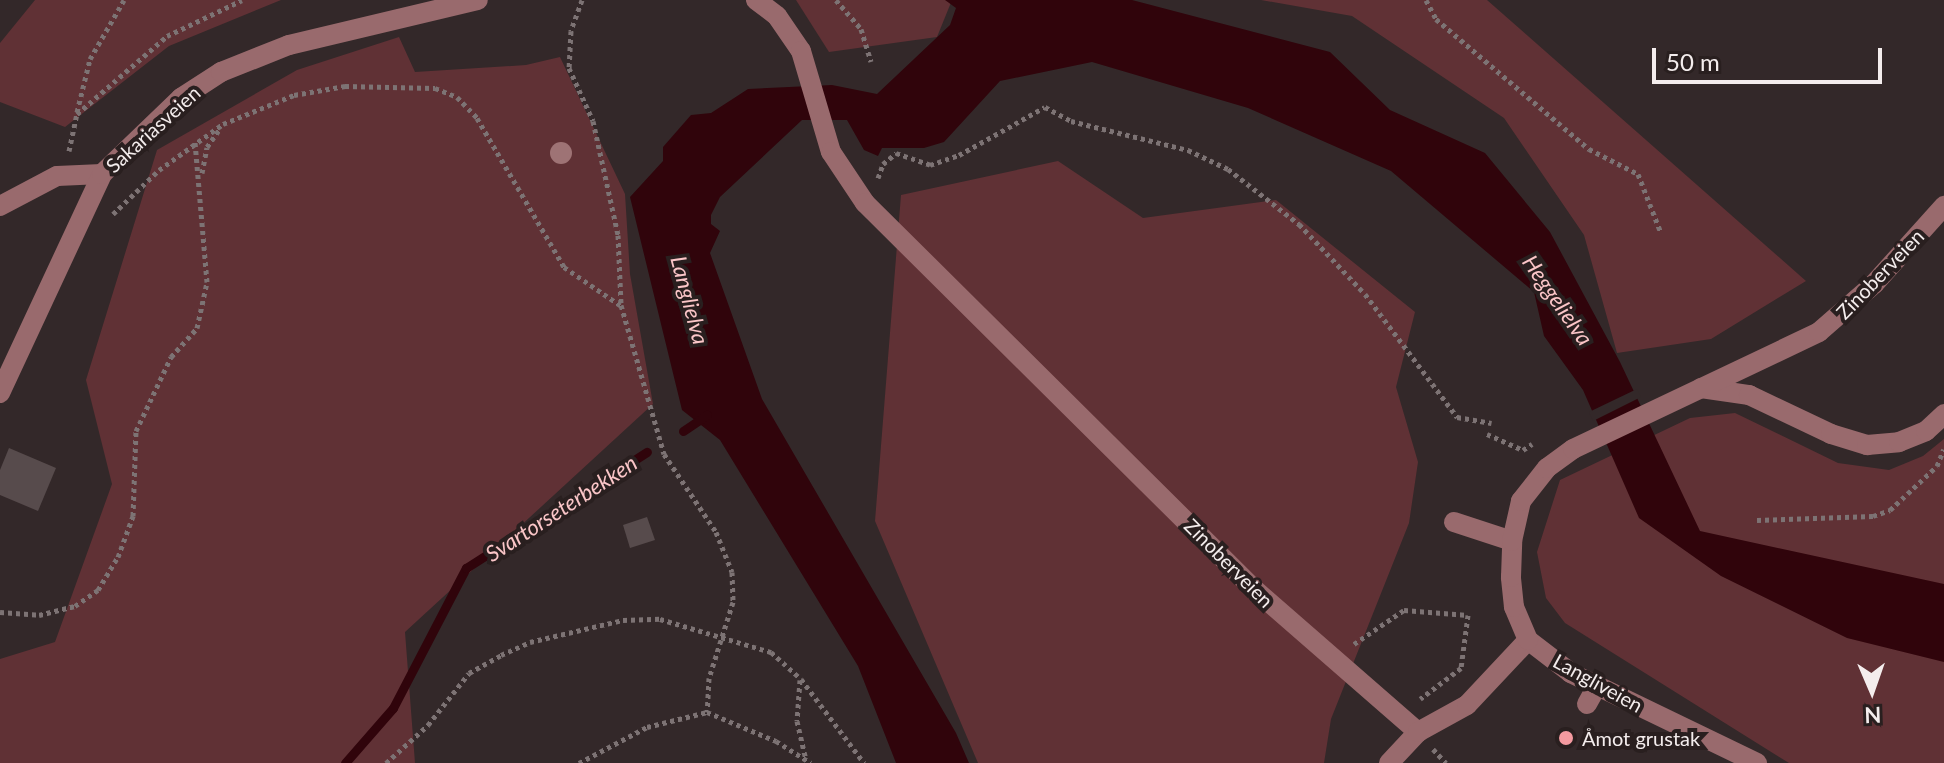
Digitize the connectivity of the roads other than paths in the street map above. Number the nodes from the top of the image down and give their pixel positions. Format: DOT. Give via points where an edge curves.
graph roads {
  1 [pos="478,0"];
  2 [pos="756,0"];
  3 [pos="102,174"];
  4 [pos="0,206"];
  5 [pos="1944,206"];
  6 [pos="1696,389"];
  7 [pos="0,393"];
  8 [pos="1941,417"];
  9 [pos="1454,522"];
  10 [pos="1512,541"];
  11 [pos="1528,640"];
  12 [pos="1418,732"];
  13 [pos="1389,763"];
  14 [pos="1757,763"];
  1 -- 3 [label="street, Sakariasveien" via="350,27 221,72 181,98"];
  2 -- 12 [label="street, Zinoberveien" via="792,36 831,152 865,203 1329,657"];
  3 -- 4 [label="street" via="72,172"];
  3 -- 7 [label="street, Sakariasveien"];
  5 -- 6 [label="street, Zinoberveien" via="1834,321 1787,351"];
  6 -- 8 [label="street" via="1749,395 1867,445 1899,442"];
  6 -- 10 [label="street, Zinoberveien" via="1573,449 1529,486"];
  9 -- 10 [label="street"];
  10 -- 11 [label="street, Zinoberveien" via="1514,607"];
  11 -- 12 [label="street" via="1467,705"];
  11 -- 14 [label="street, Langliveien" via="1592,695"];
  12 -- 13 [label="street"];
}
